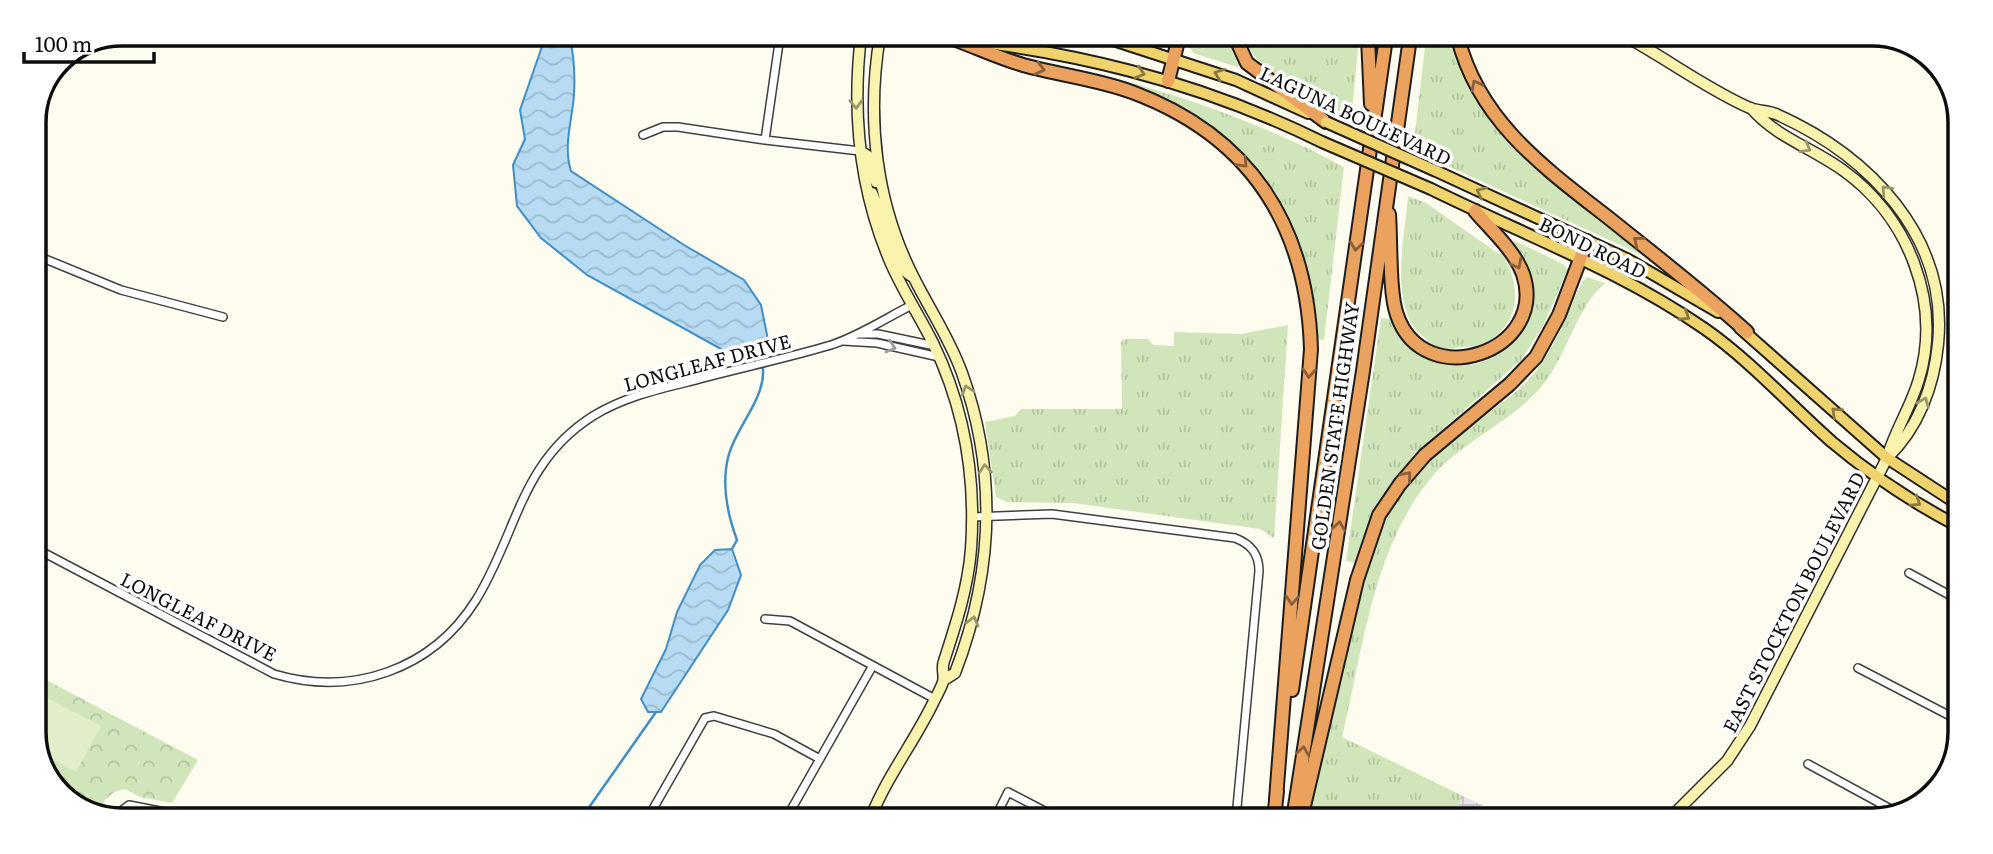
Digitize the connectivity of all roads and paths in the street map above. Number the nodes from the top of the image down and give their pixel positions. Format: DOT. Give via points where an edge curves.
graph roads {
  1 [pos="779,45"];
  2 [pos="860,45"];
  3 [pos="879,45"];
  4 [pos="969,45"];
  5 [pos="1001,45"];
  6 [pos="1132,45"];
  7 [pos="1177,45"];
  8 [pos="1239,45"];
  9 [pos="1368,45"];
  10 [pos="1385,45"];
  11 [pos="1408,45"];
  12 [pos="1461,45"];
  13 [pos="1641,45"];
  14 [pos="1173,57"];
  15 [pos="1168,81"];
  16 [pos="1751,108"];
  17 [pos="1326,122"];
  18 [pos="1372,128"];
  19 [pos="643,135"];
  20 [pos="765,140"];
  21 [pos="860,151"];
  22 [pos="1387,186"];
  23 [pos="867,187"];
  24 [pos="881,187"];
  25 [pos="1475,211"];
  26 [pos="878,228"];
  27 [pos="893,228"];
  28 [pos="1905,240"];
  29 [pos="1587,241"];
  30 [pos="46,259"];
  31 [pos="1583,259"];
  32 [pos="914,277"];
  33 [pos="1938,303"];
  34 [pos="912,305"];
  35 [pos="223,317"];
  36 [pos="1746,332"];
  37 [pos="855,334"];
  38 [pos="842,341"];
  39 [pos="934,346"];
  40 [pos="939,357"];
  41 [pos="1887,458"];
  42 [pos="1878,476"];
  43 [pos="1948,498"];
  44 [pos="988,515"];
  45 [pos="972,517"];
  46 [pos="1948,520"];
  47 [pos="46,554"];
  48 [pos="1909,573"];
  49 [pos="1948,594"];
  50 [pos="765,618"];
  51 [pos="872,667"];
  52 [pos="1858,668"];
  53 [pos="944,680"];
  54 [pos="935,699"];
  55 [pos="1948,715"];
  56 [pos="820,759"];
  57 [pos="1808,764"];
  58 [pos="1276,799"];
  59 [pos="1887,807"];
  60 [pos="124,808"];
  61 [pos="147,808"];
  62 [pos="654,808"];
  63 [pos="792,808"];
  64 [pos="875,808"];
  65 [pos="1000,808"];
  66 [pos="1039,808"];
  67 [pos="1237,808"];
  68 [pos="1275,808"];
  69 [pos="1295,808"];
  70 [pos="1304,808"];
  71 [pos="1680,808"];
  1 -- 20 [label="street"];
  2 -- 21 [label="street, one-way" via="856,106"];
  3 -- 24 [label="street" via="874,106"];
  4 -- 58 [label="highway, one-way" via="1021,64 1130,91 1172,110 1212,134 1246,165 1289,232 1310,309 1311,349"];
  5 -- 15 [label="main road, one-way" via="1064,53"];
  6 -- 14 [label="main road, LAGUNA BOULEVARD"];
  7 -- 14 [label="highway"];
  8 -- 17 [label="highway" via="1247,64"];
  9 -- 18 [label="highway"];
  10 -- 18 [label="highway, GOLDEN STATE HIGHWAY"];
  11 -- 22 [label="highway, GOLDEN STATE HIGHWAY"];
  36 -- 12 [label="highway, one-way" via="1517,144 1481,96"];
  13 -- 16 [label="street, EAST STOCKTON BOULEVARD"];
  14 -- 15 [label="highway"];
  17 -- 14 [label="main road, LAGUNA BOULEVARD, one-way" via="1236,79"];
  15 -- 25 [label="main road, BOND ROAD, bridge" via="1261,114"];
  16 -- 28 [label="street, EAST STOCKTON BOULEVARD, one-way" via="1769,127 1854,178 1884,208"];
  33 -- 16 [label="street, EAST STOCKTON BOULEVARD, one-way" via="1919,239 1891,195 1844,155 1776,115"];
  29 -- 17 [label="main road, LAGUNA BOULEVARD, one-way, bridge"];
  18 -- 58 [label="highway, GOLDEN STATE HIGHWAY, one-way"];
  19 -- 20 [label="street" via="678,127"];
  20 -- 21 [label="street"];
  21 -- 23 [label="street"];
  21 -- 24 [label="street" via="867,154 874,180"];
  25 -- 22 [label="highway, one-way" via="1516,257 1524,277 1525,299 1519,321 1489,352 1468,358 1446,357 1425,349 1408,335 1397,316"];
  69 -- 22 [label="highway, GOLDEN STATE HIGHWAY, one-way"];
  23 -- 26 [label="street"];
  23 -- 27 [label="street" via="876,196 884,223"];
  24 -- 27 [label="street"];
  25 -- 31 [label="main road, BOND ROAD"];
  26 -- 32 [label="street" via="886,234 902,270"];
  26 -- 34 [label="street"];
  27 -- 32 [label="street"];
  28 -- 33 [label="street" via="1916,247 1930,295"];
  28 -- 41 [label="street, EAST STOCKTON BOULEVARD" via="1922,290 1924,351 1915,392"];
  29 -- 31 [label="highway"];
  29 -- 36 [label="main road, BOND ROAD" via="1690,294"];
  30 -- 35 [label="street" via="121,290"];
  31 -- 42 [label="main road, BOND ROAD, one-way" via="1707,330 1767,378 1833,443"];
  70 -- 31 [label="highway, one-way" via="1357,580 1379,515 1425,455 1527,368 1554,325"];
  44 -- 32 [label="street, one-way" via="984,459 967,387"];
  41 -- 33 [label="street, EAST STOCKTON BOULEVARD, one-way" via="1904,442 1928,391 1937,357"];
  34 -- 37 [label="street, LONGLEAF DRIVE"];
  34 -- 39 [label="street"];
  41 -- 36 [label="main road, BOND ROAD, one-way"];
  37 -- 38 [label="street, LONGLEAF DRIVE"];
  37 -- 39 [label="street"];
  38 -- 40 [label="street, LONGLEAF DRIVE, one-way" via="877,343"];
  38 -- 47 [label="street, LONGLEAF DRIVE" via="626,399 574,430 533,477 483,587 457,626 407,666 366,680 315,682 274,674"];
  39 -- 40 [label="street"];
  40 -- 45 [label="street" via="963,429"];
  41 -- 42 [label="street, EAST STOCKTON BOULEVARD"];
  41 -- 43 [label="main road, BOND ROAD"];
  42 -- 46 [label="main road, BOND ROAD, one-way"];
  42 -- 71 [label="street, EAST STOCKTON BOULEVARD" via="1745,735 1727,761"];
  44 -- 45 [label="street"];
  53 -- 44 [label="street, one-way" via="955,673 972,626 984,572"];
  44 -- 67 [label="street" via="1076,516 1235,538 1251,546 1259,571"];
  45 -- 53 [label="street" via="967,577 942,665"];
  48 -- 49 [label="street"];
  50 -- 51 [label="street" via="790,621"];
  51 -- 54 [label="street"];
  51 -- 56 [label="street"];
  52 -- 55 [label="street"];
  53 -- 54 [label="street"];
  54 -- 64 [label="street"];
  56 -- 62 [label="street" via="774,734 710,716 693,734"];
  56 -- 63 [label="street"];
  57 -- 59 [label="street"];
  58 -- 68 [label="highway, GOLDEN STATE HIGHWAY"];
  60 -- 61 [label="street" via="129,804"];
  65 -- 66 [label="street" via="1008,792"];
}
